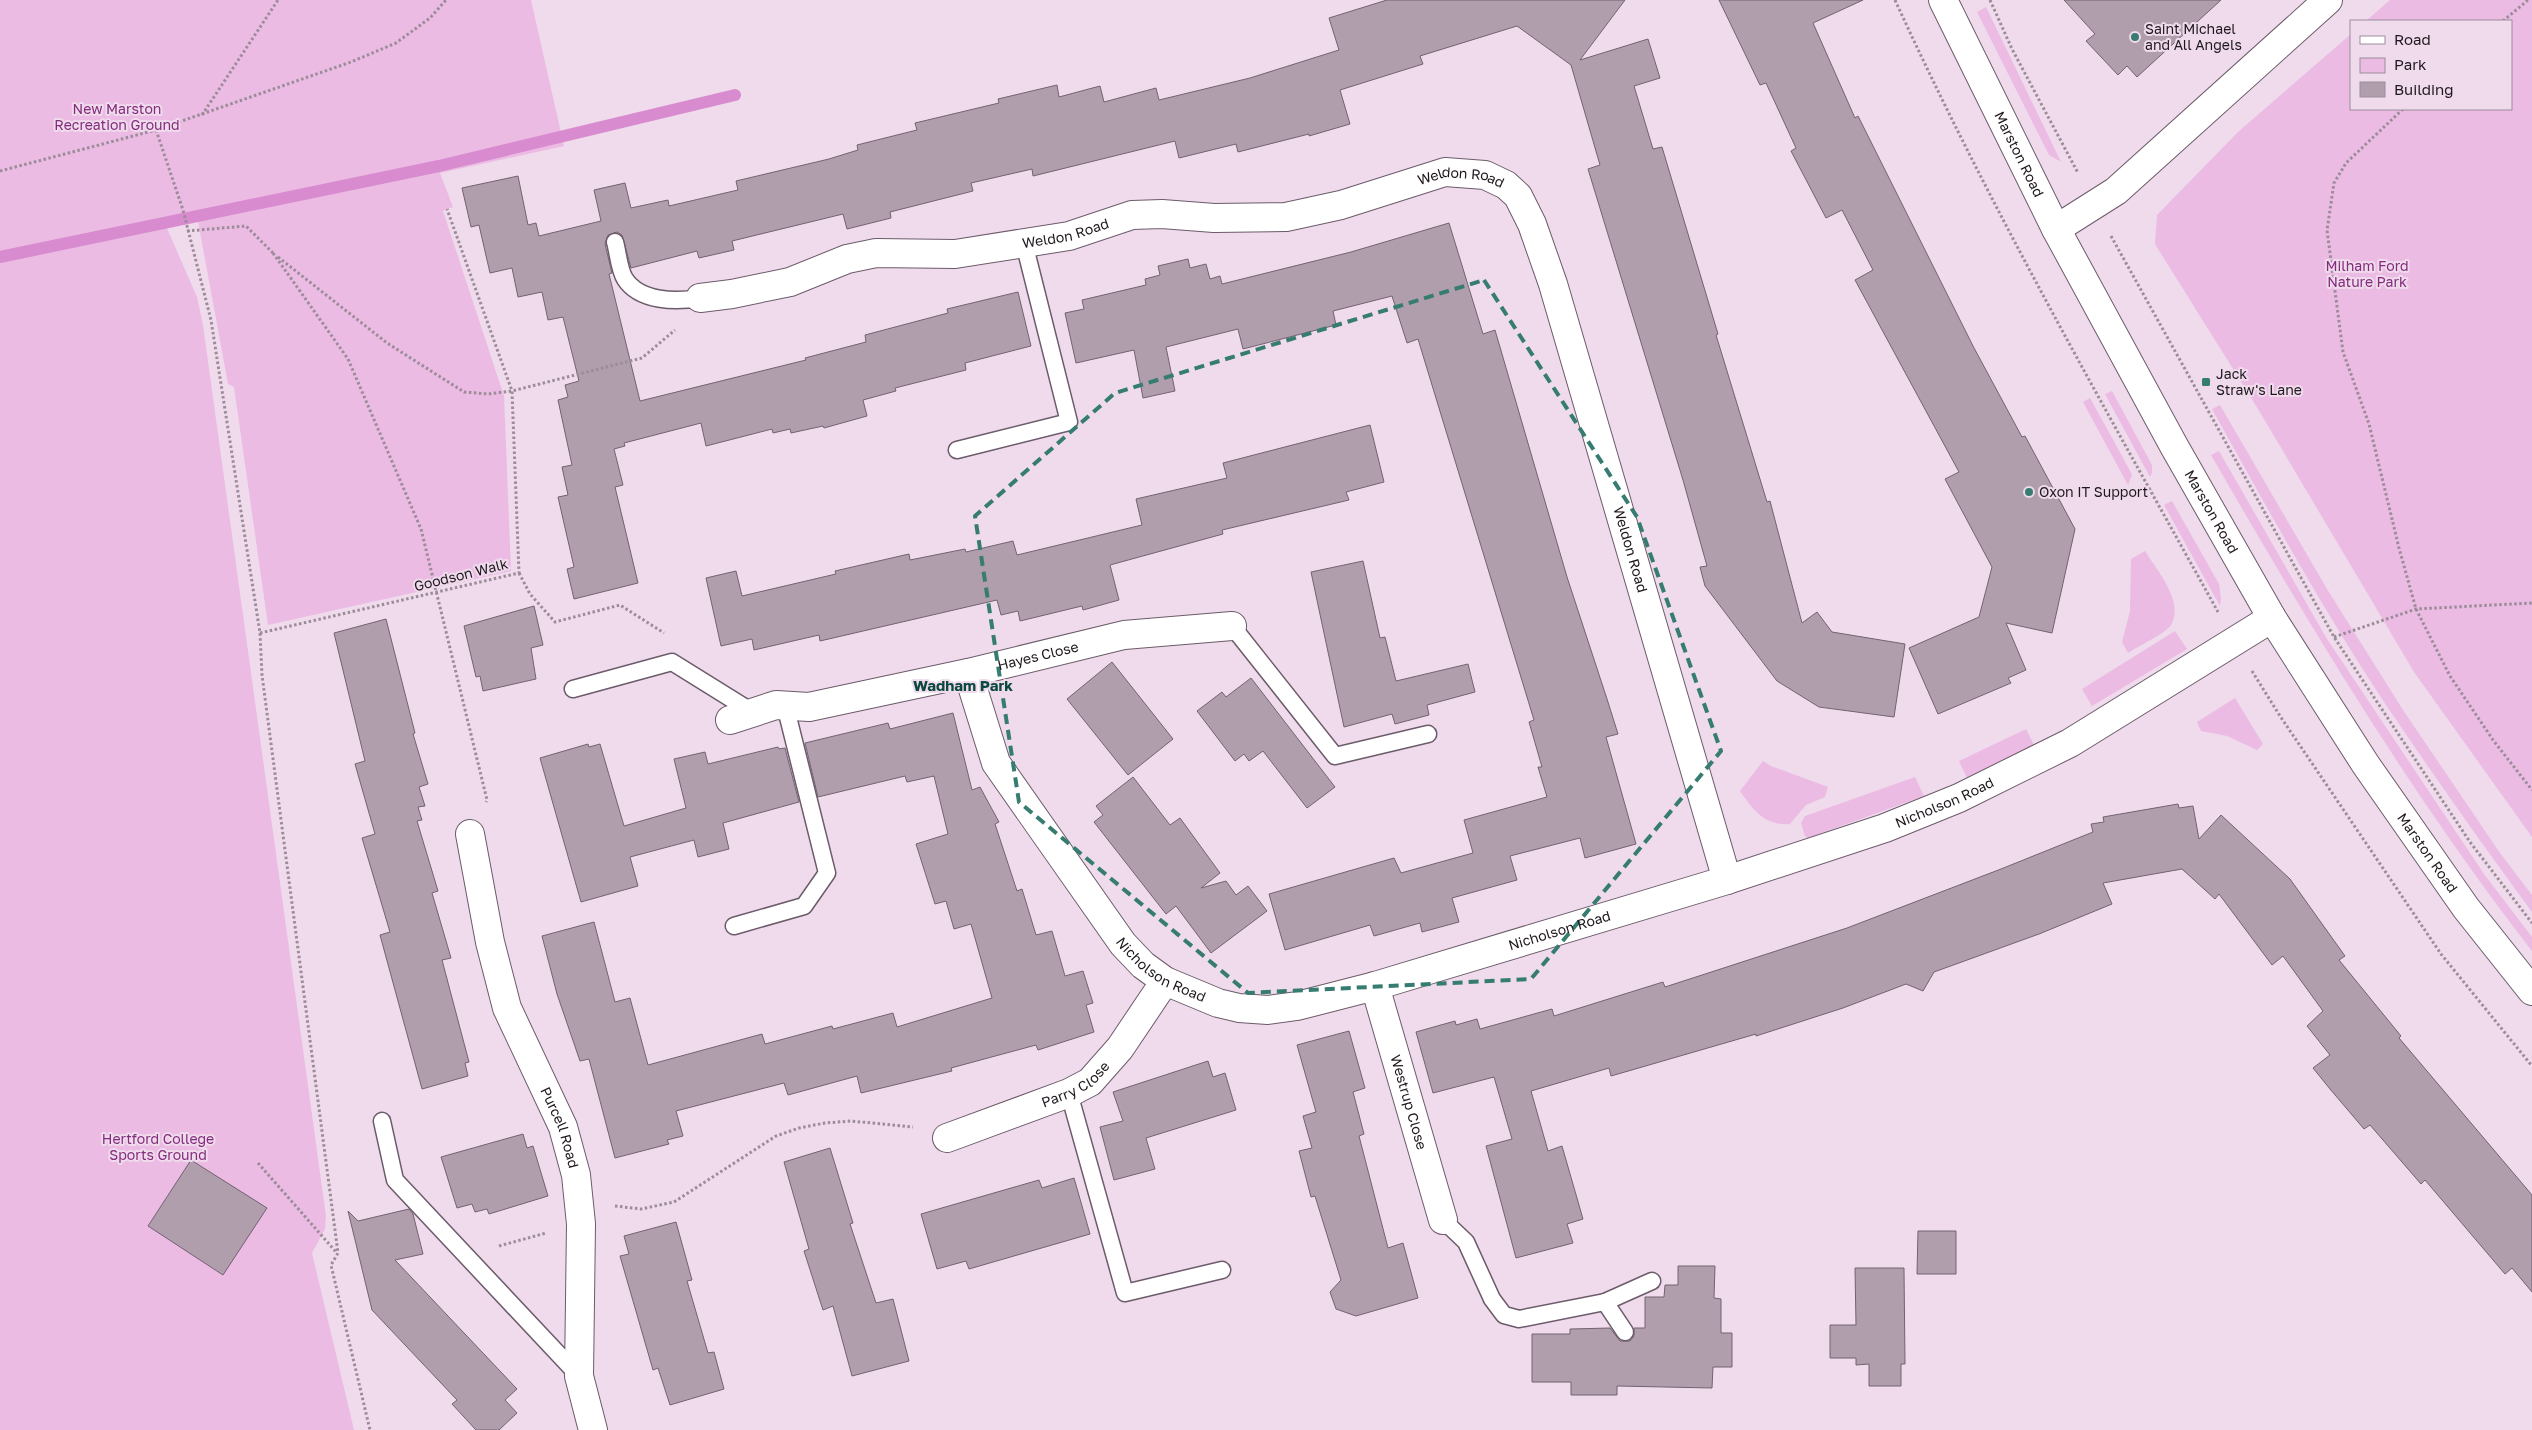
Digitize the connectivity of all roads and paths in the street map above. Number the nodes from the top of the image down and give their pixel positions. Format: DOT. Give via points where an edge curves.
graph roads {
  1 [pos="278,0"];
  2 [pos="446,0"];
  3 [pos="1895,0"];
  4 [pos="1943,0"];
  5 [pos="1990,0"];
  6 [pos="2328,0"];
  7 [pos="2528,0"];
  8 [pos="2504,20"];
  9 [pos="2402,110"];
  10 [pos="202,116"];
  11 [pos="156,130"];
  12 [pos="2072,164"];
  13 [pos="0,171"];
  14 [pos="447,209"];
  15 [pos="2056,228"];
  16 [pos="188,232"];
  17 [pos="2113,240"];
  18 [pos="615,242"];
  19 [pos="1024,243"];
  20 [pos="273,253"];
  21 [pos="700,298"];
  22 [pos="512,391"];
  23 [pos="958,450"];
  24 [pos="519,573"];
  25 [pos="437,593"];
  26 [pos="2532,603"];
  27 [pos="2416,609"];
  28 [pos="2219,614"];
  29 [pos="2272,618"];
  30 [pos="1232,626"];
  31 [pos="260,632"];
  32 [pos="669,636"];
  33 [pos="2334,637"];
  34 [pos="2248,664"];
  35 [pos="968,673"];
  36 [pos="574,689"];
  37 [pos="785,705"];
  38 [pos="742,716"];
  39 [pos="1428,734"];
  40 [pos="2532,790"];
  41 [pos="470,834"];
  42 [pos="1727,880"];
  43 [pos="2532,924"];
  44 [pos="734,926"];
  45 [pos="1165,981"];
  46 [pos="1375,986"];
  47 [pos="2532,991"];
  48 [pos="2532,1066"];
  49 [pos="1069,1093"];
  50 [pos="382,1121"];
  51 [pos="947,1138"];
  52 [pos="258,1163"];
  53 [pos="1443,1220"];
  54 [pos="581,1224"];
  55 [pos="338,1254"];
  56 [pos="467,1255"];
  57 [pos="1222,1270"];
  58 [pos="1652,1281"];
  59 [pos="1605,1302"];
  60 [pos="1625,1332"];
  61 [pos="579,1376"];
  62 [pos="370,1430"];
  63 [pos="593,1430"];
  1 -- 10 [label="path"];
  2 -- 10 [label="path" via="430,18 396,43"];
  3 -- 28 [label="path" via="1931,80 2009,230"];
  4 -- 15 [label="street, Marston Road"];
  5 -- 12 [label="path"];
  6 -- 15 [label="street" via="2116,191"];
  7 -- 8 [label="path"];
  9 -- 27 [label="path" via="2346,163 2334,182 2327,230 2343,352 2369,424"];
  10 -- 11 [label="path"];
  11 -- 13 [label="path"];
  11 -- 16 [label="path"];
  14 -- 22 [label="path, Goodson Walk"];
  15 -- 29 [label="street, Marston Road"];
  16 -- 20 [label="path" via="246,226"];
  16 -- 31 [label="path" via="211,320"];
  17 -- 33 [label="path"];
  18 -- 21 [label="lane" via="624,278 639,293 678,302"];
  19 -- 21 [label="street, Weldon Road" via="955,254 876,253 847,259 790,282"];
  19 -- 23 [label="lane" via="1069,422"];
  19 -- 42 [label="street, Weldon Road" via="1069,236 1132,215 1286,217 1341,205 1445,172 1485,175 1506,184 1518,196 1532,224 1553,284"];
  20 -- 22 [label="path" via="387,343 464,392"];
  20 -- 25 [label="path" via="348,359 421,529"];
  21 -- 22 [label="path" via="681,325 642,358"];
  22 -- 24 [label="path, Goodson Walk"];
  24 -- 25 [label="path, Goodson Walk"];
  24 -- 32 [label="path" via="530,594 555,622 620,605"];
  25 -- 31 [label="path, Goodson Walk"];
  25 -- 41 [label="path" via="487,800"];
  26 -- 27 [label="path"];
  27 -- 33 [label="path"];
  27 -- 40 [label="path" via="2450,676"];
  29 -- 42 [label="street, Nicholson Road" via="2070,743 1959,798 1885,828"];
  29 -- 47 [label="street, Marston Road" via="2366,765 2466,908"];
  30 -- 35 [label="street, Hayes Close" via="1124,635"];
  30 -- 39 [label="lane" via="1335,756"];
  31 -- 55 [label="path" via="262,675"];
  33 -- 43 [label="path" via="2470,842"];
  34 -- 48 [label="path" via="2441,954"];
  35 -- 37 [label="street, Hayes Close" via="809,707"];
  35 -- 45 [label="street, Nicholson Road" via="996,764 1123,944 1142,965"];
  36 -- 38 [label="lane" via="672,662"];
  37 -- 38 [label="street, Hayes Close"];
  37 -- 44 [label="lane" via="827,873 804,906"];
  41 -- 54 [label="street, Purcell Road" via="490,942 507,1008 563,1127 576,1174"];
  42 -- 46 [label="street, Nicholson Road"];
  45 -- 46 [label="street, Nicholson Road" via="1218,1003 1268,1010"];
  45 -- 49 [label="street, Parry Close" via="1120,1048 1090,1082"];
  46 -- 53 [label="street, Westrup Close"];
  49 -- 51 [label="street, Parry Close"];
  49 -- 57 [label="lane" via="1125,1293"];
  50 -- 56 [label="lane" via="395,1180"];
  51 -- 54 [label="path" via="907,1125 851,1121 799,1128 776,1136 674,1202 641,1209 602,1206"];
  52 -- 55 [label="path"];
  53 -- 59 [label="lane" via="1466,1242 1492,1299 1504,1315 1520,1319"];
  54 -- 56 [label="path"];
  54 -- 61 [label="street, Purcell Road"];
  55 -- 62 [label="path" via="331,1266"];
  56 -- 61 [label="lane"];
  58 -- 59 [label="lane"];
  59 -- 60 [label="lane"];
  61 -- 63 [label="street, Purcell Road"];
}
